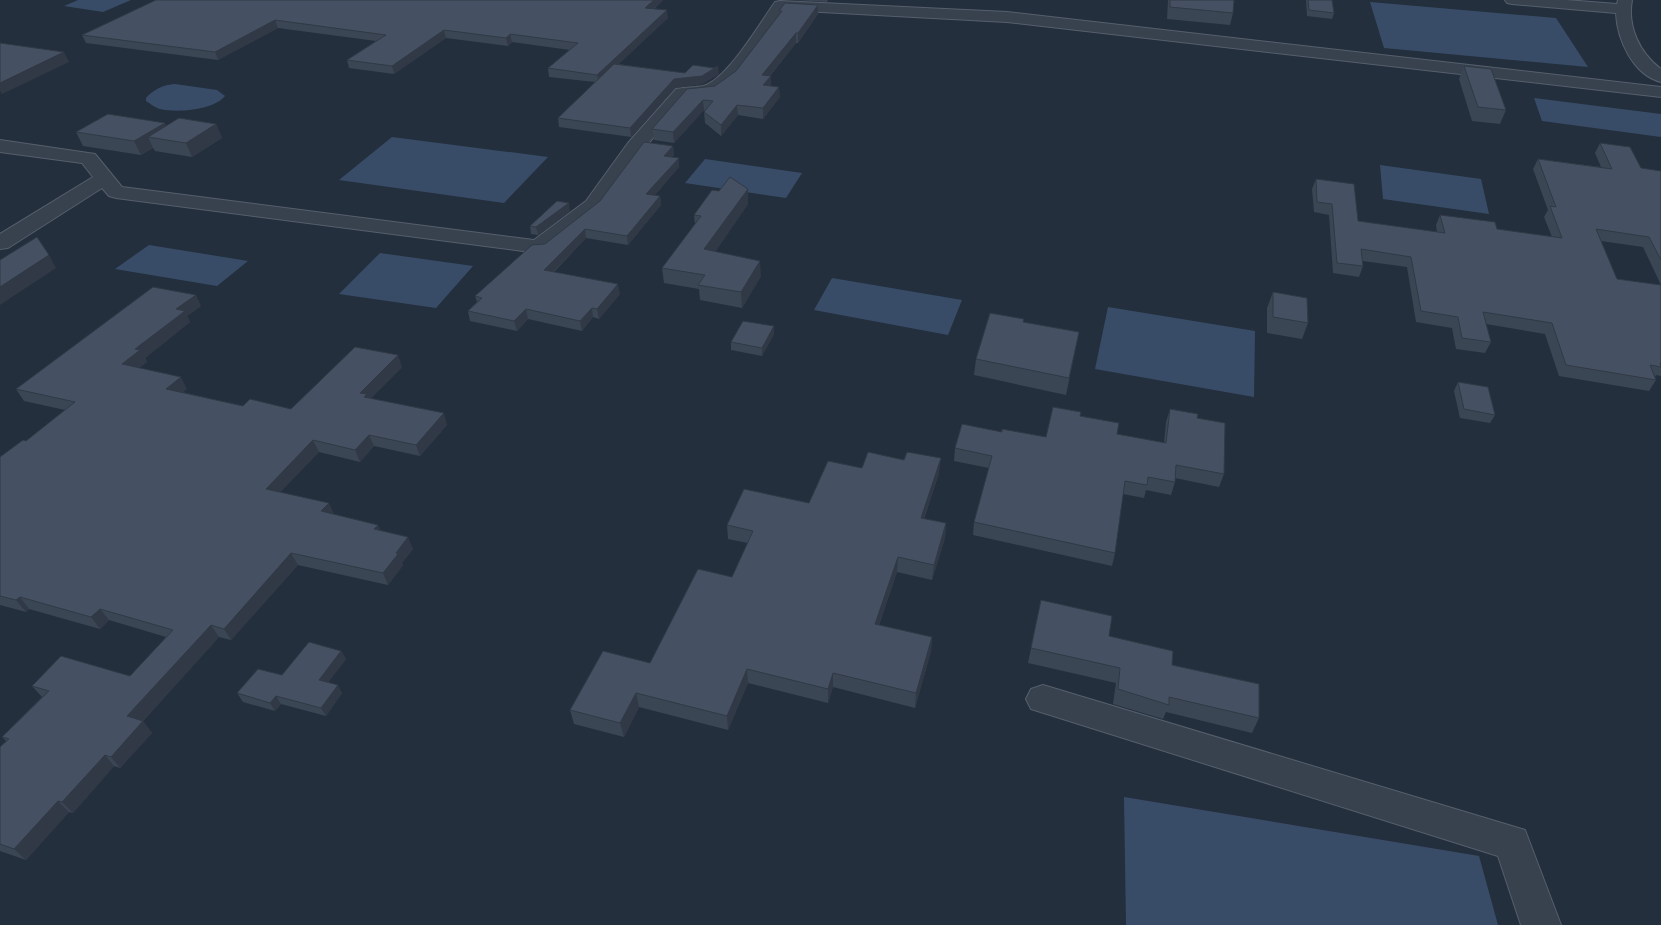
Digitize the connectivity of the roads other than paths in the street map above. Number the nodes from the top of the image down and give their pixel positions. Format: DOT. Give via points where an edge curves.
graph roads {
  1 [pos="760,0"];
  2 [pos="1512,0"];
  3 [pos="780,5"];
  4 [pos="1623,5"];
  5 [pos="1661,77"];
  6 [pos="1661,92"];
  7 [pos="0,146"];
  8 [pos="105,178"];
  9 [pos="0,243"];
  10 [pos="1043,699"];
  11 [pos="1541,925"];
  1 -- 3 [label="street"];
  2 -- 4 [label="street"];
  3 -- 6 [label="street" via="1007,17"];
  3 -- 8 [label="street" via="738,66 708,91 682,93 635,147 593,205 538,247 116,192"];
  4 -- 5 [label="street" via="1632,47 1640,59"];
  7 -- 8 [label="street" via="88,158"];
  8 -- 9 [label="street"];
  10 -- 11 [label="street" via="1512,843"];
}
